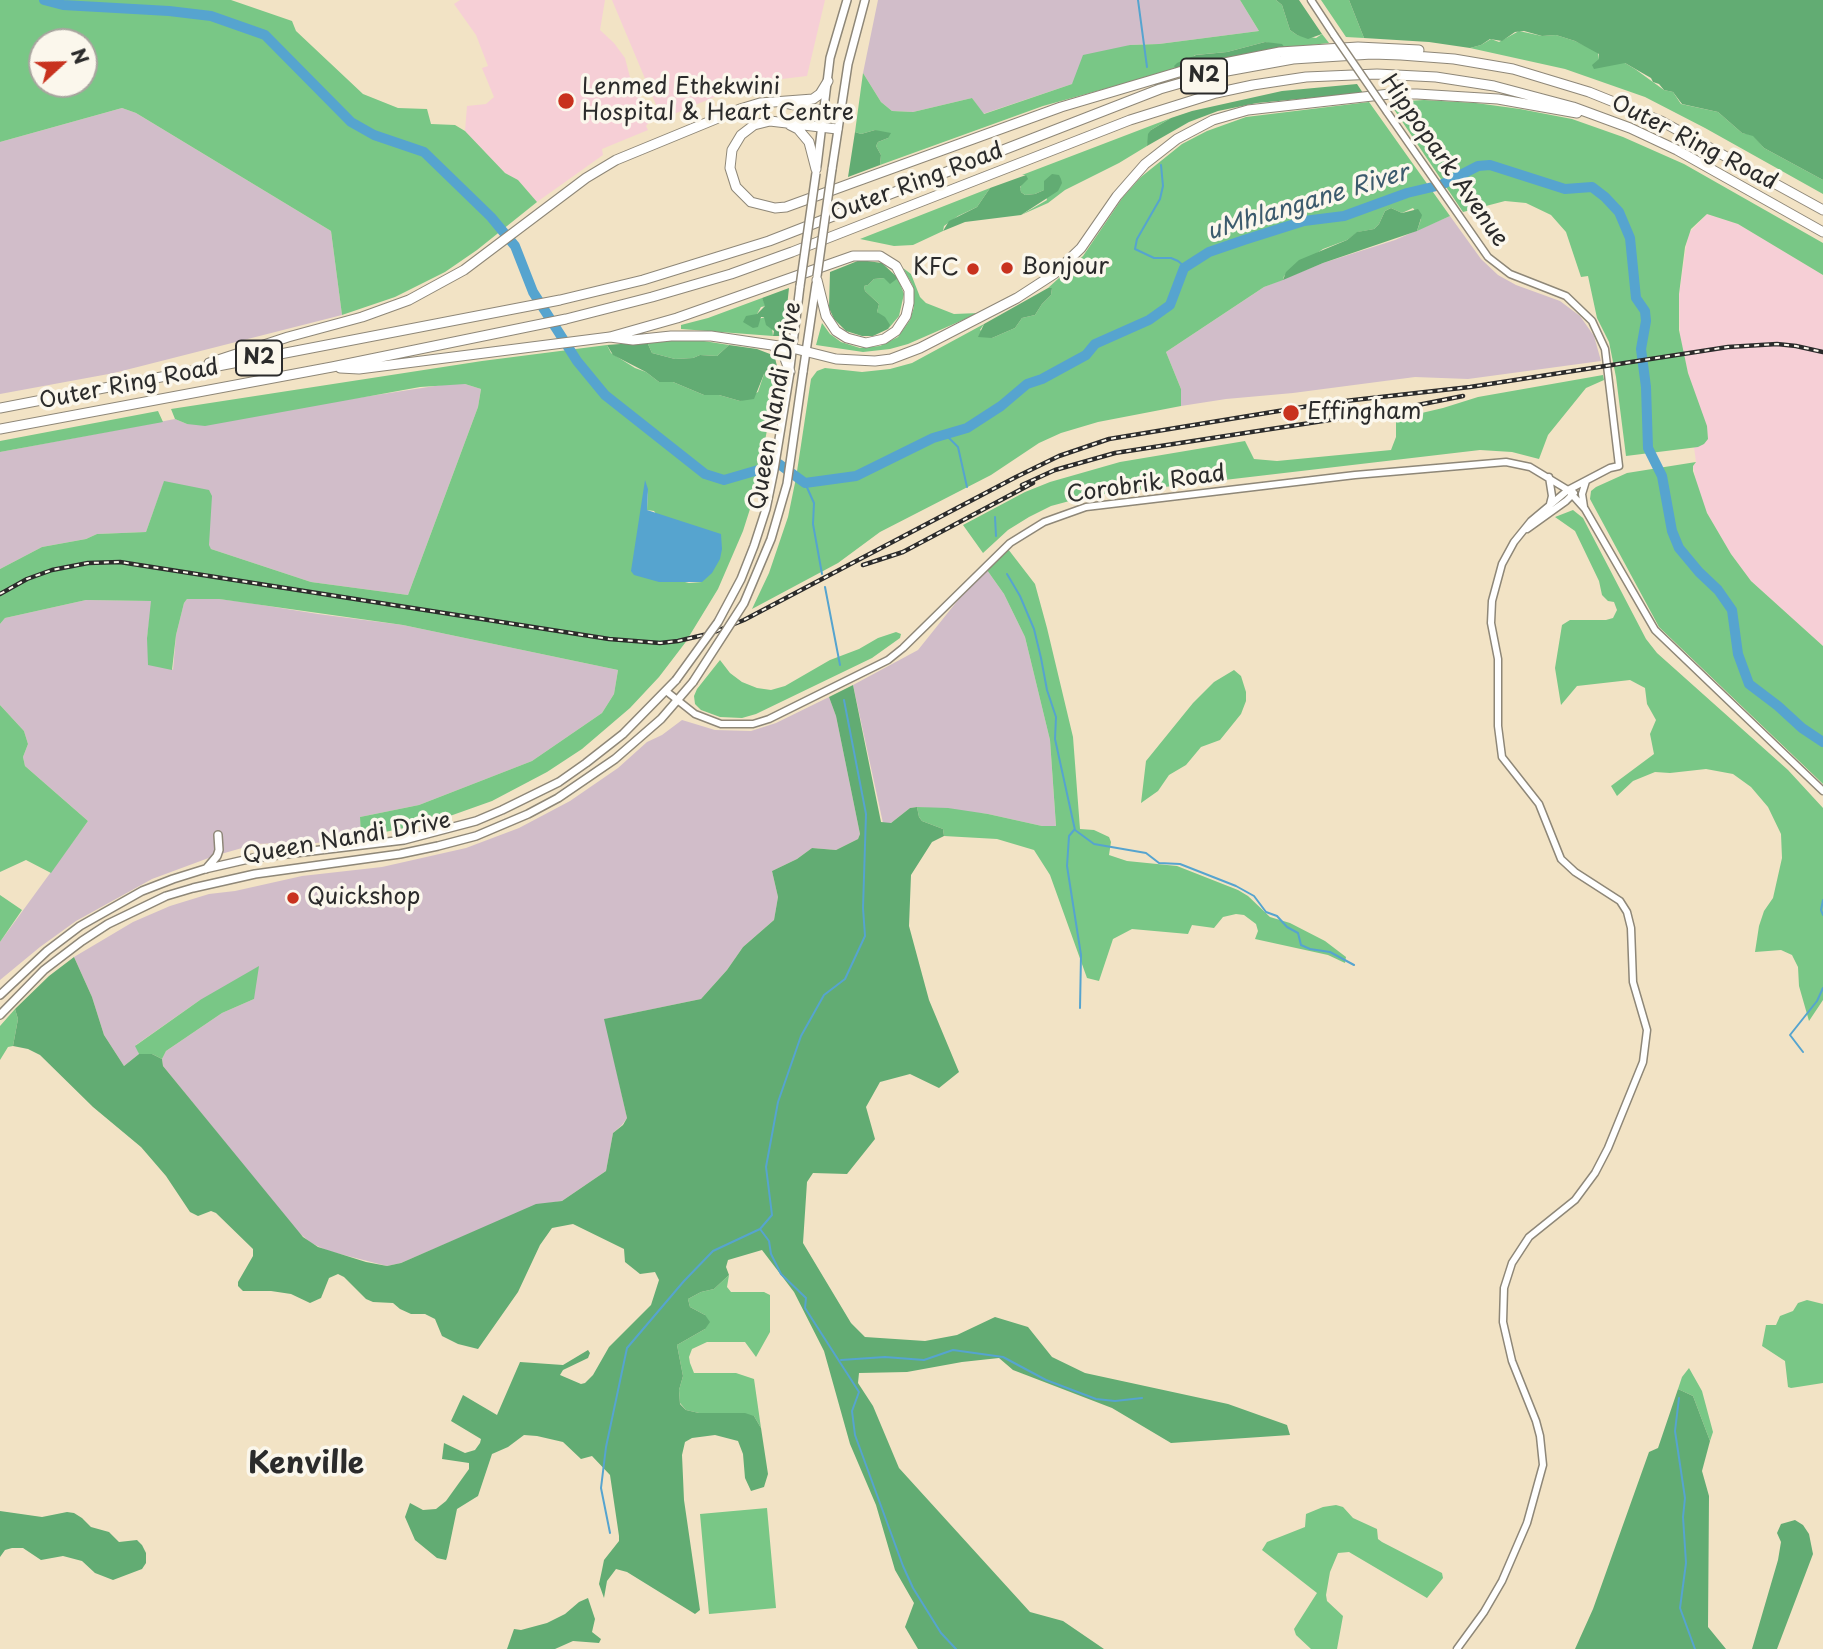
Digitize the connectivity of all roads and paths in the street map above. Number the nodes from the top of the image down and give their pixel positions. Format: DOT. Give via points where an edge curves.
graph roads {
  1 [pos="847,0"];
  2 [pos="865,0"];
  3 [pos="1311,0"];
  4 [pos="1513,69"];
  5 [pos="828,80"];
  6 [pos="784,102"];
  7 [pos="823,111"];
  8 [pos="839,114"];
  9 [pos="1610,120"];
  10 [pos="782,121"];
  11 [pos="821,126"];
  12 [pos="837,129"];
  13 [pos="816,171"];
  14 [pos="1823,210"];
  15 [pos="1823,232"];
  16 [pos="817,278"];
  17 [pos="605,338"];
  18 [pos="771,344"];
  19 [pos="792,348"];
  20 [pos="806,352"];
  21 [pos="332,367"];
  22 [pos="790,372"];
  23 [pos="171,375"];
  24 [pos="0,408"];
  25 [pos="0,429"];
  26 [pos="1549,477"];
  27 [pos="1586,481"];
  28 [pos="1570,493"];
  29 [pos="1550,504"];
  30 [pos="1585,509"];
  31 [pos="1523,532"];
  32 [pos="666,691"];
  33 [pos="678,701"];
  34 [pos="1823,792"];
  35 [pos="218,835"];
  36 [pos="205,869"];
  37 [pos="0,995"];
  38 [pos="0,1016"];
  39 [pos="1457,1649"];
  1 -- 5 [label="main road, Queen Nandi Drive"];
  2 -- 8 [label="main road, Queen Nandi Drive"];
  3 -- 27 [label="street, Hippopark Avenue, bridge" via="1480,248 1498,266 1566,296 1592,321 1605,349 1619,466"];
  4 -- 10 [label="highway" via="1466,56 1358,47 1224,61 1061,107 797,205 775,208 742,195 732,179 730,159 747,129"];
  4 -- 14 [label="highway, Outer Ring Road / N2" via="1661,121"];
  4 -- 23 [label="highway, Outer Ring Road / N2" via="1454,59 1372,54 1282,60 1207,75 1125,102 769,241 675,271 518,309"];
  5 -- 6 [label="highway" via="813,99"];
  5 -- 7 [label="main road, Queen Nandi Drive"];
  6 -- 7 [label="highway"];
  6 -- 23 [label="highway" via="740,109 616,160 435,288 389,308"];
  7 -- 8 [label="highway"];
  7 -- 11 [label="main road, Queen Nandi Drive"];
  8 -- 12 [label="main road, Queen Nandi Drive"];
  9 -- 15 [label="highway, Outer Ring Road / N2" via="1677,150"];
  9 -- 20 [label="highway" via="1524,103 1442,94 1390,94 1230,114 1177,139 1145,164 1081,248 1054,274 1017,298 891,359 847,360"];
  9 -- 21 [label="highway, Outer Ring Road / N2" via="1536,96 1436,77 1335,75 1252,85 1130,120 731,274 597,312"];
  10 -- 11 [label="highway"];
  10 -- 13 [label="highway" via="804,135"];
  11 -- 12 [label="highway"];
  11 -- 13 [label="main road, Queen Nandi Drive"];
  12 -- 16 [label="main road, Queen Nandi Drive, bridge"];
  13 -- 19 [label="main road, Queen Nandi Drive, bridge"];
  16 -- 17 [label="highway" via="825,316 847,338 866,343 884,339 906,316 910,296 904,276 885,258 865,255"];
  16 -- 20 [label="main road, Queen Nandi Drive"];
  17 -- 18 [label="highway" via="710,336"];
  17 -- 21 [label="highway" via="359,369"];
  18 -- 19 [label="highway"];
  18 -- 22 [label="highway" via="784,356"];
  19 -- 20 [label="highway"];
  19 -- 22 [label="main road, Queen Nandi Drive"];
  20 -- 33 [label="main road, Queen Nandi Drive, bridge" via="787,484 771,540 744,603"];
  21 -- 25 [label="highway, Outer Ring Road / N2"];
  22 -- 32 [label="main road, Queen Nandi Drive, bridge" via="772,483 754,546 718,622"];
  23 -- 24 [label="highway, Outer Ring Road / N2"];
  26 -- 28 [label="street, Corobrik Road"];
  26 -- 29 [label="street"];
  26 -- 33 [label="street, Corobrik Road" via="1530,467 1496,462 1077,509 1010,543 888,660 769,719 721,724"];
  27 -- 28 [label="street"];
  27 -- 30 [label="street" via="1582,494"];
  28 -- 29 [label="street"];
  28 -- 30 [label="street, Corobrik Road"];
  28 -- 31 [label="street"];
  29 -- 31 [label="street"];
  30 -- 34 [label="street, Corobrik Road" via="1655,630"];
  31 -- 39 [label="street" via="1507,552 1492,601 1499,748 1506,764 1539,804 1561,859 1620,901 1627,912 1633,982 1646,1022 1646,1045 1643,1062 1591,1181 1529,1237 1504,1288 1503,1322 1512,1362 1541,1436 1543,1465 1527,1523 1502,1581"];
  32 -- 33 [label="street, Corobrik Road"];
  32 -- 36 [label="main road, Queen Nandi Drive" via="586,763 531,796 476,821 404,840 253,858"];
  33 -- 38 [label="main road, Queen Nandi Drive" via="615,759 528,814 438,846 255,874 166,896 82,941 44,970"];
  35 -- 36 [label="main road" via="217,856"];
  36 -- 37 [label="main road, Queen Nandi Drive" via="142,891 99,915 47,951"];
}
